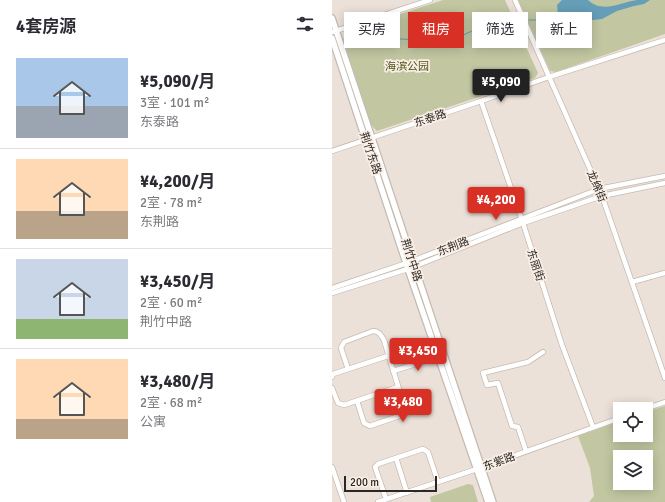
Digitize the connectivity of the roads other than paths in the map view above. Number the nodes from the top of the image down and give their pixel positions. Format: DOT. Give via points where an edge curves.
graph roads {
  1 [pos="430,0"];
  2 [pos="515,0"];
  3 [pos="332,18"];
  4 [pos="334,32"];
  5 [pos="332,38"];
  6 [pos="665,40"];
  7 [pos="549,77"];
  8 [pos="481,101"];
  9 [pos="369,139"];
  10 [pos="332,151"];
  11 [pos="665,176"];
  12 [pos="665,183"];
  13 [pos="599,189"];
  14 [pos="602,196"];
  15 [pos="523,221"];
  16 [pos="411,265"];
  17 [pos="665,273"];
  18 [pos="632,282"];
  19 [pos="332,288"];
  20 [pos="332,294"];
  21 [pos="543,352"];
  22 [pos="388,356"];
  23 [pos="439,357"];
  24 [pos="348,369"];
  25 [pos="393,371"];
  26 [pos="332,377"];
  27 [pos="665,378"];
  28 [pos="398,387"];
  29 [pos="332,391"];
  30 [pos="357,401"];
  31 [pos="665,402"];
  32 [pos="653,406"];
  33 [pos="613,420"];
  34 [pos="593,427"];
  35 [pos="526,451"];
  36 [pos="396,458"];
  37 [pos="332,467"];
  38 [pos="479,468"];
  39 [pos="438,482"];
  40 [pos="407,493"];
  41 [pos="386,499"];
  42 [pos="344,502"];
  43 [pos="378,502"];
  44 [pos="488,502"];
  45 [pos="493,502"];
  1 -- 4 [label="street"];
  2 -- 7 [label="street, 龙绵街"];
  3 -- 4 [label="main road, 荆竹中路"];
  4 -- 9 [label="main road, 荆竹中路"];
  5 -- 9 [label="main road, 荆竹东路"];
  6 -- 7 [label="street, 东泰路"];
  7 -- 8 [label="street, 东泰路"];
  7 -- 13 [label="street, 龙绵街"];
  8 -- 9 [label="street, 东泰路"];
  8 -- 15 [label="street, 东丽街"];
  9 -- 10 [label="street, 东泰路"];
  9 -- 16 [label="main road, 荆竹中路"];
  11 -- 13 [label="street, 东荆路"];
  12 -- 14 [label="street, 东荆路"];
  13 -- 14 [label="street, 龙绵街"];
  13 -- 15 [label="street, 东荆路"];
  14 -- 15 [label="street, 东荆路"];
  14 -- 18 [label="street, 龙绵街"];
  15 -- 16 [label="street, 东荆路"];
  15 -- 34 [label="street, 东丽街" via="562,345"];
  16 -- 19 [label="street, 东荆路"];
  16 -- 20 [label="street, 东荆路"];
  16 -- 23 [label="main road, 荆竹中路"];
  16 -- 38 [label="main road, 荆竹中路"];
  17 -- 18 [label="street"];
  18 -- 27 [label="street, 龙绵街"];
  21 -- 35 [label="street" via="528,362 483,373 487,386 498,383 512,426 518,427"];
  22 -- 24 [label="street"];
  22 -- 24 [label="street" via="384,340 377,331 373,331 344,342 341,348"];
  22 -- 25 [label="street"];
  23 -- 25 [label="street"];
  23 -- 38 [label="main road, 荆竹中路"];
  24 -- 26 [label="street" via="333,374"];
  25 -- 28 [label="street"];
  28 -- 30 [label="street"];
  28 -- 30 [label="street" via="405,409 402,415 370,426 364,423"];
  29 -- 30 [label="street" via="338,403 344,405"];
  31 -- 32 [label="street"];
  33 -- 34 [label="street, 东紫路"];
  34 -- 35 [label="street, 东紫路"];
  35 -- 38 [label="street, 东紫路"];
  36 -- 39 [label="street" via="423,449 428,452"];
  36 -- 40 [label="street"];
  36 -- 41 [label="street" via="378,464 375,468"];
  37 -- 42 [label="street"];
  38 -- 39 [label="street, 东紫路"];
  38 -- 44 [label="main road, 荆竹中路"];
  38 -- 45 [label="main road, 荆竹中路"];
  39 -- 40 [label="street, 东紫路"];
  40 -- 41 [label="street, 东紫路"];
  41 -- 43 [label="street, 东紫路"];
}
